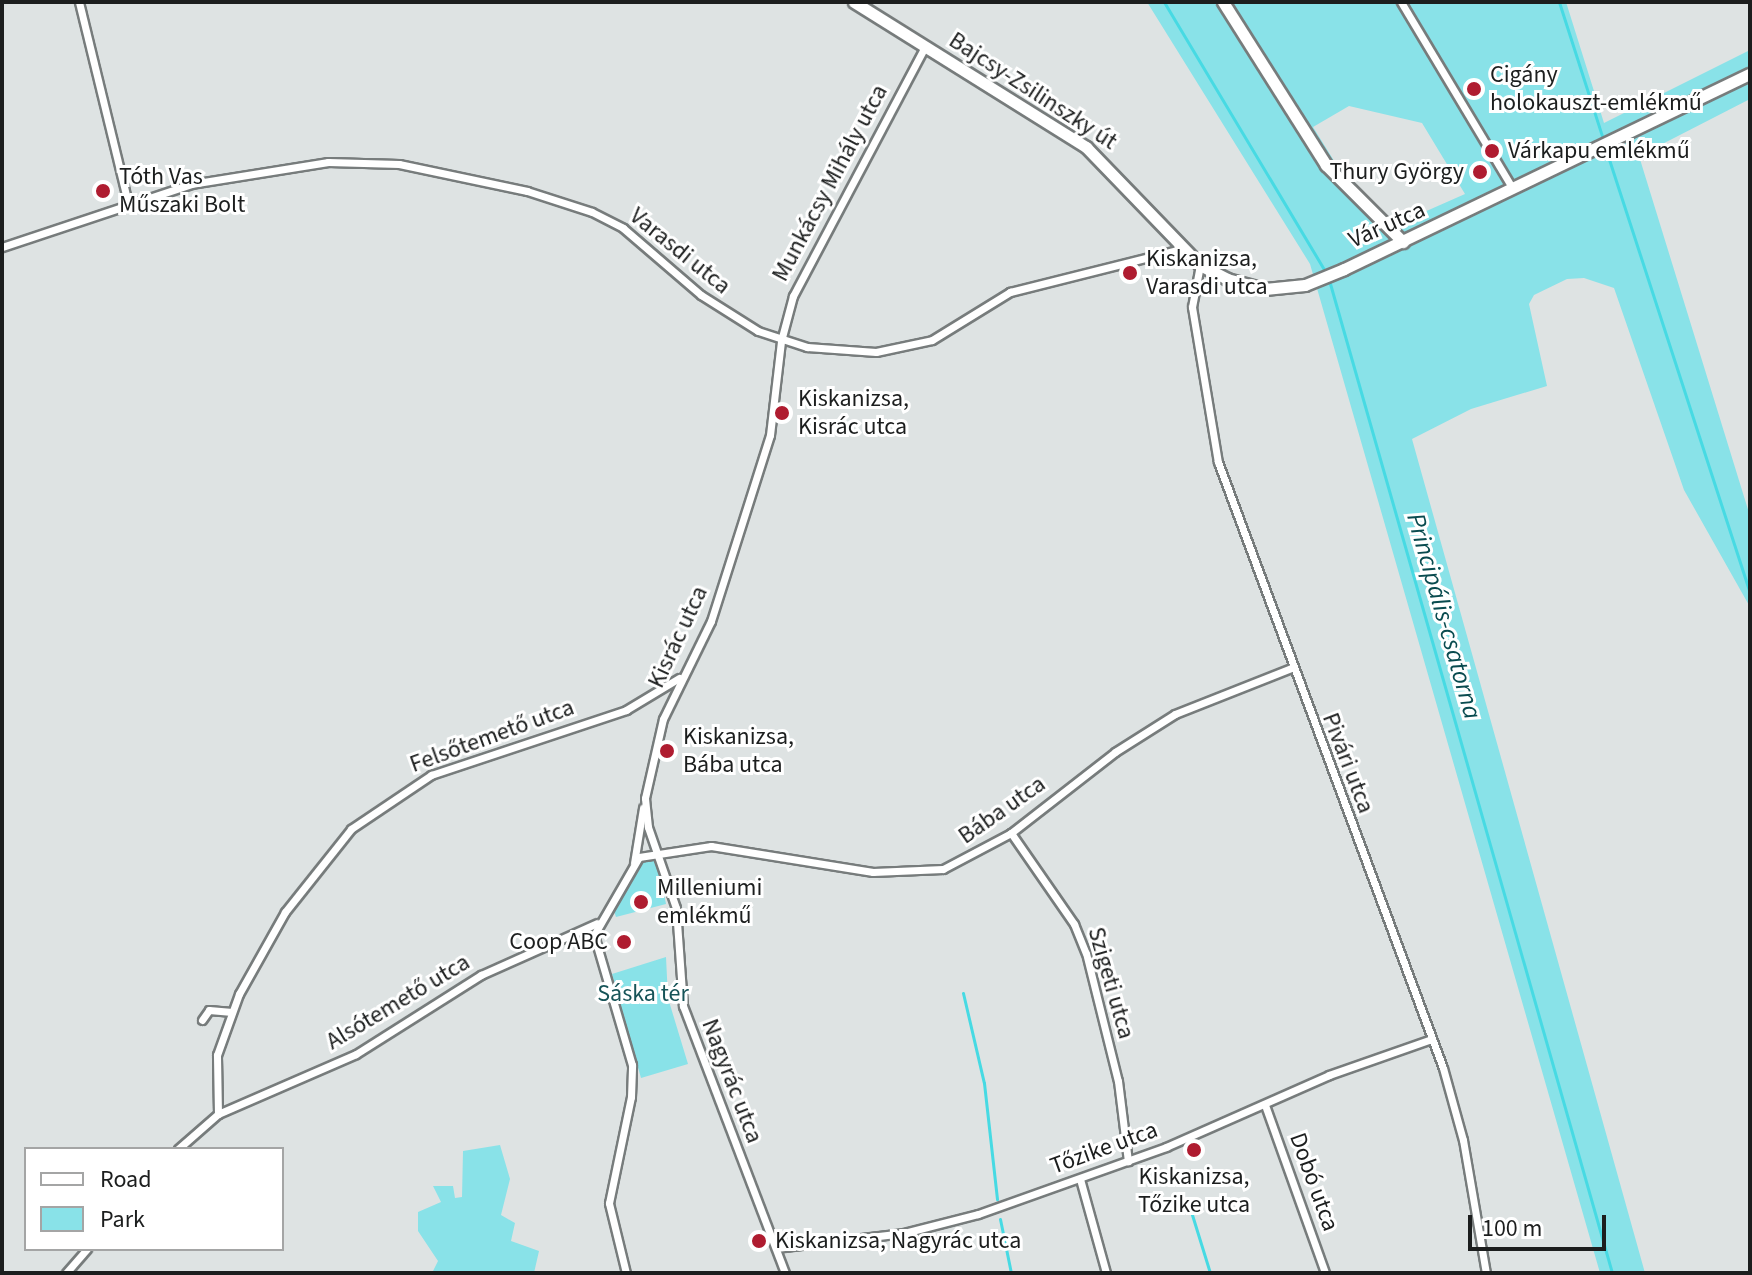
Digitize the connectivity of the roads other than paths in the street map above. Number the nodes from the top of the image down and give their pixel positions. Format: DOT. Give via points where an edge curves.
graph roads {
  1 [pos="79,2"];
  2 [pos="854,2"];
  3 [pos="1223,2"];
  4 [pos="1401,2"];
  5 [pos="925,47"];
  6 [pos="1750,74"];
  7 [pos="1514,191"];
  8 [pos="128,203"];
  9 [pos="1403,242"];
  10 [pos="2,248"];
  11 [pos="1181,249"];
  12 [pos="1200,265"];
  13 [pos="1344,269"];
  14 [pos="781,341"];
  15 [pos="1291,668"];
  16 [pos="684,674"];
  17 [pos="645,798"];
  18 [pos="1011,833"];
  19 [pos="659,851"];
  20 [pos="633,865"];
  21 [pos="597,923"];
  22 [pos="232,1012"];
  23 [pos="202,1020"];
  24 [pos="1432,1039"];
  25 [pos="1265,1105"];
  26 [pos="218,1114"];
  27 [pos="180,1147"];
  28 [pos="1128,1161"];
  29 [pos="1080,1179"];
  30 [pos="776,1248"];
  31 [pos="85,1251"];
  32 [pos="66,1273"];
  33 [pos="626,1273"];
  34 [pos="785,1273"];
  35 [pos="1106,1273"];
  36 [pos="1325,1273"];
  37 [pos="1486,1273"];
  1 -- 8 [label="street"];
  2 -- 5 [label="main road, Bajcsy-Zsilinszky út"];
  3 -- 9 [label="main road" via="1326,165"];
  4 -- 7 [label="street"];
  5 -- 11 [label="main road, Bajcsy-Zsilinszky út" via="1094,153"];
  5 -- 14 [label="street, Munkácsy Mihály utca" via="814,249"];
  6 -- 7 [label="main road, Vár utca"];
  7 -- 9 [label="main road, Vár utca"];
  8 -- 10 [label="street, Varasdi utca"];
  8 -- 14 [label="street, Varasdi utca" via="191,184 328,162 373,161 430,169 527,191 605,218 724,312"];
  9 -- 13 [label="main road, Vár utca"];
  11 -- 12 [label="main road, Bajcsy-Zsilinszky út"];
  11 -- 14 [label="street, Varasdi utca" via="1010,292 944,334 909,348 852,352"];
  12 -- 13 [label="main road, Bajcsy-Zsilinszky út" via="1253,288 1315,281"];
  12 -- 15 [label="street, Pivári utca" via="1192,299 1207,420"];
  14 -- 16 [label="street, Kisrác utca" via="770,435 711,621"];
  15 -- 18 [label="street, Bába utca" via="1175,714 1115,752"];
  15 -- 24 [label="street, Pivári utca"];
  16 -- 17 [label="street, Kisrác utca" via="663,719"];
  16 -- 22 [label="street, Felsőtemető utca" via="626,710 431,775 385,803 351,829 307,882 268,937"];
  17 -- 19 [label="street, Kisrác utca" via="648,827"];
  17 -- 20 [label="street"];
  18 -- 19 [label="street, Bába utca" via="955,865 904,874 720,846"];
  18 -- 28 [label="street, Szigeti utca" via="1074,924 1086,953 1121,1096"];
  19 -- 20 [label="street" via="644,853"];
  19 -- 30 [label="street, Nagyrác utca" via="676,908 683,1006"];
  20 -- 21 [label="street"];
  21 -- 26 [label="street, Alsótemető utca" via="481,975 356,1054"];
  21 -- 33 [label="street" via="594,943 632,1065 631,1097 609,1203"];
  22 -- 23 [label="street" via="209,1010"];
  22 -- 26 [label="street, Felsőtemető utca" via="215,1069"];
  24 -- 25 [label="street, Tőzike utca" via="1329,1075"];
  24 -- 37 [label="street, Pivári utca" via="1463,1140"];
  25 -- 28 [label="street, Tőzike utca"];
  25 -- 36 [label="street, Dobó utca"];
  26 -- 27 [label="street, Alsótemető utca"];
  28 -- 29 [label="street, Tőzike utca"];
  29 -- 30 [label="street, Tőzike utca" via="934,1226"];
  29 -- 35 [label="street"];
  30 -- 34 [label="street, Nagyrác utca"];
  31 -- 32 [label="street"];
}
